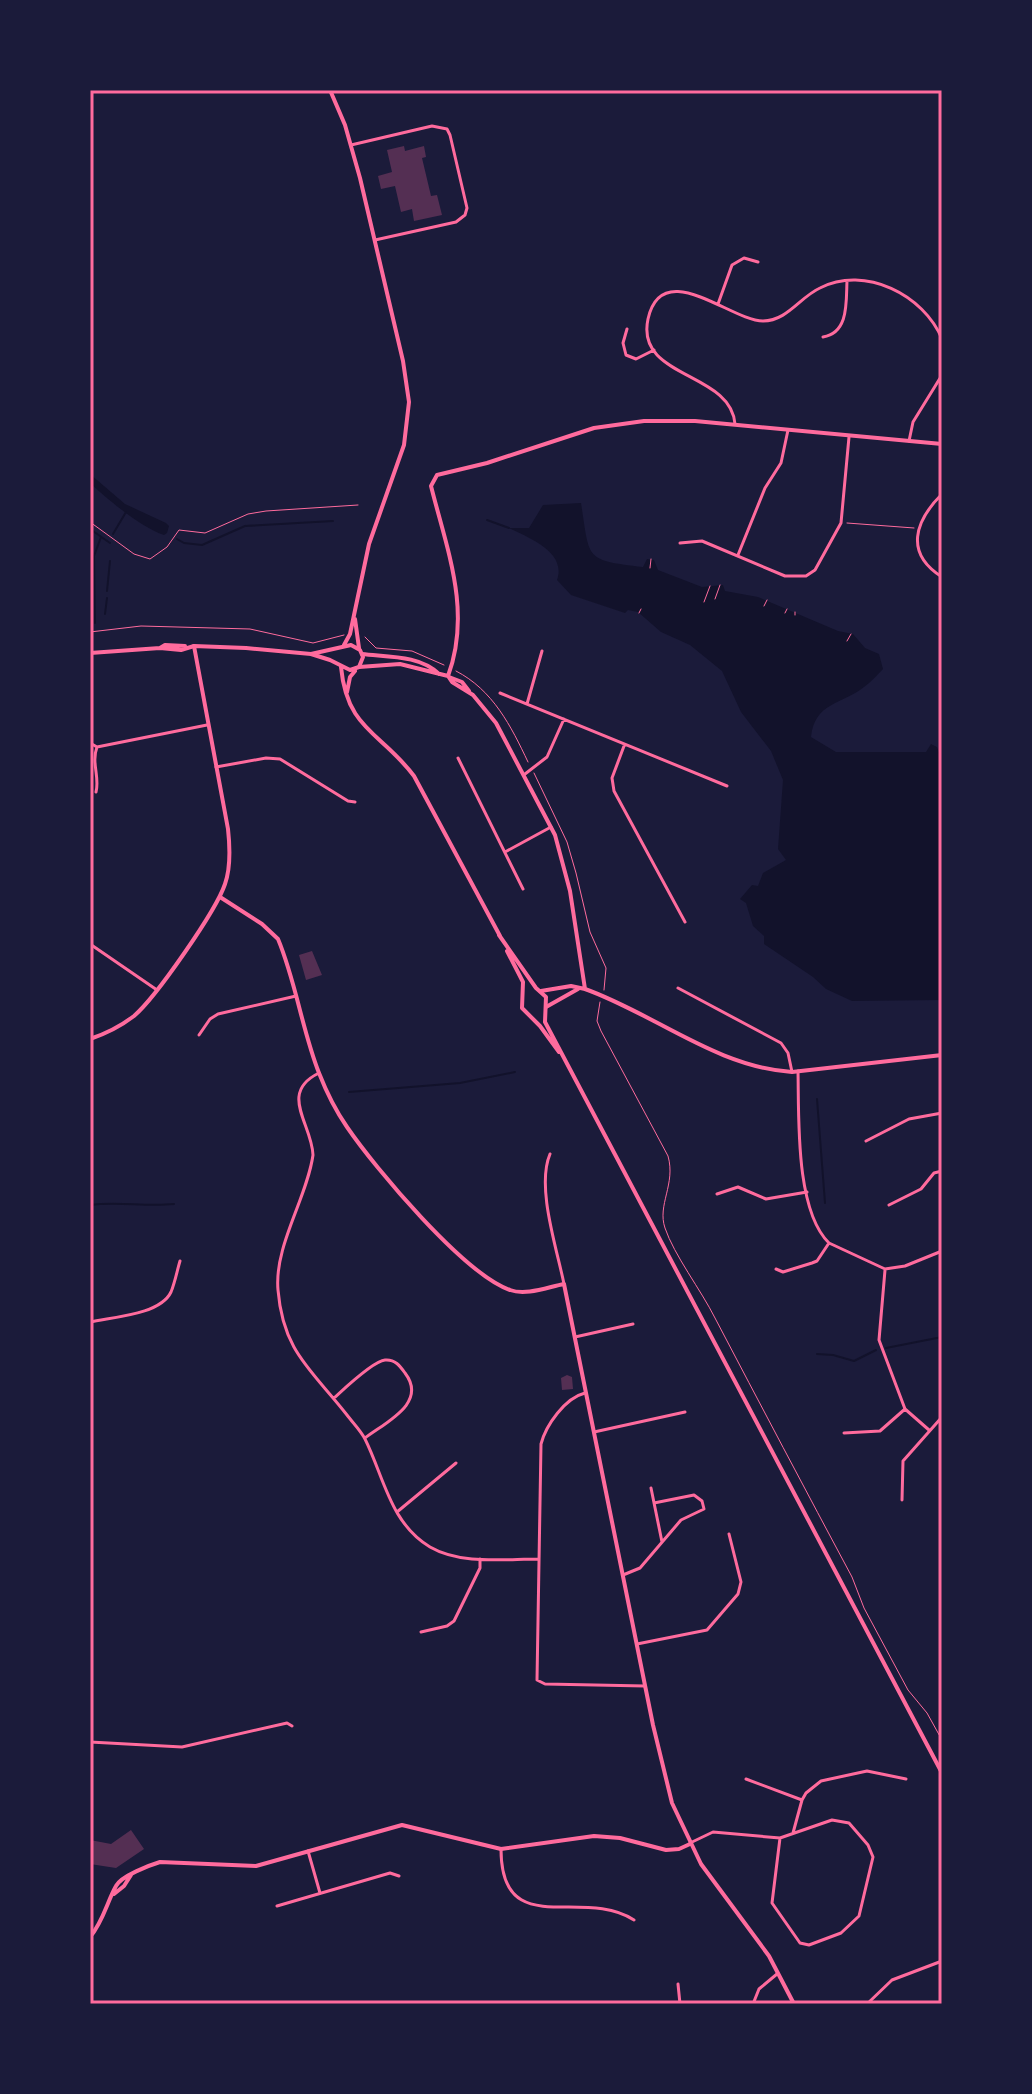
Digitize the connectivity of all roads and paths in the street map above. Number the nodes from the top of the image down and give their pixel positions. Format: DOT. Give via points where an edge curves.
graph roads {
  1 [pos="330,90"];
  2 [pos="351,145"];
  3 [pos="375,240"];
  4 [pos="758,262"];
  5 [pos="847,281"];
  6 [pos="718,304"];
  7 [pos="627,329"];
  8 [pos="823,337"];
  9 [pos="942,339"];
  10 [pos="654,350"];
  11 [pos="942,375"];
  12 [pos="735,424"];
  13 [pos="788,430"];
  14 [pos="849,435"];
  15 [pos="909,441"];
  16 [pos="942,444"];
  17 [pos="942,494"];
  18 [pos="358,505"];
  19 [pos="90,522"];
  20 [pos="841,523"];
  21 [pos="918,528"];
  22 [pos="680,543"];
  23 [pos="737,556"];
  24 [pos="651,559"];
  25 [pos="650,568"];
  26 [pos="942,577"];
  27 [pos="720,585"];
  28 [pos="710,586"];
  29 [pos="715,599"];
  30 [pos="767,600"];
  31 [pos="704,602"];
  32 [pos="764,606"];
  33 [pos="641,609"];
  34 [pos="787,609"];
  35 [pos="355,611"];
  36 [pos="639,613"];
  37 [pos="785,613"];
  38 [pos="90,632"];
  39 [pos="851,634"];
  40 [pos="298,639"];
  41 [pos="847,641"];
  42 [pos="194,646"];
  43 [pos="342,646"];
  44 [pos="396,649"];
  45 [pos="360,651"];
  46 [pos="542,651"];
  47 [pos="90,653"];
  48 [pos="311,654"];
  49 [pos="340,666"];
  50 [pos="358,668"];
  51 [pos="451,668"];
  52 [pos="439,674"];
  53 [pos="448,677"];
  54 [pos="475,684"];
  55 [pos="500,693"];
  56 [pos="347,694"];
  57 [pos="527,704"];
  58 [pos="564,719"];
  59 [pos="207,725"];
  60 [pos="90,743"];
  61 [pos="625,745"];
  62 [pos="97,747"];
  63 [pos="458,758"];
  64 [pos="216,767"];
  65 [pos="525,774"];
  66 [pos="727,786"];
  67 [pos="96,792"];
  68 [pos="355,802"];
  69 [pos="551,827"];
  70 [pos="504,852"];
  71 [pos="523,889"];
  72 [pos="220,897"];
  73 [pos="685,922"];
  74 [pos="499,935"];
  75 [pos="90,944"];
  76 [pos="605,965"];
  77 [pos="678,988"];
  78 [pos="582,989"];
  79 [pos="157,990"];
  80 [pos="538,990"];
  81 [pos="603,992"];
  82 [pos="524,993"];
  83 [pos="296,996"];
  84 [pos="601,1000"];
  85 [pos="545,1009"];
  86 [pos="530,1015"];
  87 [pos="199,1035"];
  88 [pos="90,1039"];
  89 [pos="942,1055"];
  90 [pos="564,1058"];
  91 [pos="795,1072"];
  92 [pos="319,1073"];
  93 [pos="942,1113"];
  94 [pos="866,1141"];
  95 [pos="550,1154"];
  96 [pos="942,1171"];
  97 [pos="807,1192"];
  98 [pos="717,1194"];
  99 [pos="889,1205"];
  100 [pos="829,1243"];
  101 [pos="942,1251"];
  102 [pos="180,1261"];
  103 [pos="776,1269"];
  104 [pos="885,1269"];
  105 [pos="564,1284"];
  106 [pos="90,1322"];
  107 [pos="633,1324"];
  108 [pos="575,1337"];
  109 [pos="586,1393"];
  110 [pos="334,1398"];
  111 [pos="905,1409"];
  112 [pos="685,1412"];
  113 [pos="942,1417"];
  114 [pos="929,1430"];
  115 [pos="594,1432"];
  116 [pos="844,1433"];
  117 [pos="365,1438"];
  118 [pos="456,1463"];
  119 [pos="651,1488"];
  120 [pos="902,1500"];
  121 [pos="654,1503"];
  122 [pos="397,1512"];
  123 [pos="729,1534"];
  124 [pos="662,1542"];
  125 [pos="480,1559"];
  126 [pos="538,1559"];
  127 [pos="623,1575"];
  128 [pos="421,1632"];
  129 [pos="637,1644"];
  130 [pos="645,1686"];
  131 [pos="292,1726"];
  132 [pos="942,1740"];
  133 [pos="90,1742"];
  134 [pos="942,1773"];
  135 [pos="746,1779"];
  136 [pos="906,1779"];
  137 [pos="802,1800"];
  138 [pos="793,1833"];
  139 [pos="780,1838"];
  140 [pos="690,1843"];
  141 [pos="501,1849"];
  142 [pos="308,1851"];
  143 [pos="399,1876"];
  144 [pos="320,1893"];
  145 [pos="277,1906"];
  146 [pos="634,1920"];
  147 [pos="90,1937"];
  148 [pos="942,1961"];
  149 [pos="779,1973"];
  150 [pos="678,1984"];
  151 [pos="680,2004"];
  152 [pos="753,2004"];
  153 [pos="794,2004"];
  154 [pos="867,2004"];
  1 -- 2 [label="street"];
  2 -- 3 [label="street"];
  2 -- 3 [label="street" via="432,126 447,129 450,135 465,215 456,222"];
  3 -- 35 [label="street" via="403,361 408,421 369,544"];
  4 -- 6 [label="street" via="744,258 732,265"];
  5 -- 6 [label="street" via="822,287 773,320 749,319"];
  5 -- 8 [label="street" via="842,326"];
  5 -- 9 [label="street" via="902,293 928,313"];
  6 -- 10 [label="street" via="690,292 661,298 647,323"];
  7 -- 10 [label="street" via="626,355 636,359"];
  10 -- 12 [label="street" via="669,366 724,399"];
  11 -- 15 [label="street" via="913,422"];
  12 -- 13 [label="street"];
  12 -- 51 [label="street" via="665,420 594,428 437,475 431,486 459,605"];
  13 -- 14 [label="street"];
  13 -- 23 [label="street" via="781,463"];
  14 -- 15 [label="street"];
  14 -- 20 [label="street"];
  15 -- 16 [label="street"];
  17 -- 21 [label="street" via="927,508"];
  18 -- 19 [label="path" via="266,511 205,533 179,530 150,559 134,554"];
  20 -- 21 [label="path"];
  20 -- 23 [label="street" via="815,570 806,576 785,576"];
  21 -- 26 [label="street" via="924,562"];
  22 -- 23 [label="street" via="702,541"];
  24 -- 25 [label="path"];
  27 -- 29 [label="path"];
  28 -- 31 [label="path"];
  30 -- 32 [label="path"];
  33 -- 36 [label="path"];
  34 -- 37 [label="path"];
  35 -- 43 [label="street"];
  35 -- 45 [label="street"];
  38 -- 40 [label="path" via="141,626 250,629"];
  39 -- 41 [label="path"];
  42 -- 47 [label="street"];
  42 -- 48 [label="street"];
  42 -- 59 [label="street"];
  43 -- 45 [label="street"];
  43 -- 48 [label="street"];
  43 -- 49 [label="street" via="337,655"];
  44 -- 51 [label="path"];
  45 -- 50 [label="street"];
  45 -- 52 [label="street" via="417,662"];
  46 -- 57 [label="street"];
  48 -- 49 [label="street"];
  49 -- 50 [label="street"];
  49 -- 56 [label="street"];
  50 -- 52 [label="street" via="400,664"];
  50 -- 56 [label="street"];
  51 -- 53 [label="street"];
  51 -- 54 [label="path"];
  52 -- 53 [label="street"];
  53 -- 65 [label="street" via="496,723"];
  55 -- 57 [label="street"];
  56 -- 74 [label="street" via="362,725 414,776"];
  57 -- 58 [label="street"];
  58 -- 61 [label="street"];
  58 -- 65 [label="street" via="547,757"];
  59 -- 62 [label="street"];
  59 -- 64 [label="street"];
  60 -- 62 [label="street"];
  61 -- 66 [label="street"];
  61 -- 73 [label="street" via="612,778 614,791"];
  62 -- 67 [label="street"];
  63 -- 70 [label="street"];
  64 -- 68 [label="street" via="280,759"];
  64 -- 72 [label="street" via="230,847"];
  65 -- 69 [label="street"];
  69 -- 70 [label="street"];
  69 -- 78 [label="street" via="568,882"];
  70 -- 71 [label="street"];
  72 -- 79 [label="street"];
  72 -- 83 [label="street" via="278,939"];
  74 -- 80 [label="street"];
  74 -- 82 [label="street"];
  75 -- 79 [label="street"];
  76 -- 81 [label="path"];
  77 -- 91 [label="street" via="781,1043"];
  78 -- 80 [label="street"];
  78 -- 85 [label="street"];
  78 -- 91 [label="street" via="738,1063"];
  79 -- 88 [label="street" via="133,1017"];
  80 -- 82 [label="street"];
  80 -- 85 [label="street" via="546,997"];
  82 -- 86 [label="street" via="521,1005"];
  83 -- 87 [label="street" via="218,1014"];
  83 -- 92 [label="street"];
  84 -- 132 [label="path" via="601,1031 668,1156 671,1182 662,1215 665,1229 908,1690"];
  85 -- 86 [label="street"];
  85 -- 90 [label="street" via="545,1022"];
  86 -- 90 [label="street"];
  89 -- 91 [label="street"];
  90 -- 134 [label="street"];
  91 -- 97 [label="street" via="798,1143"];
  92 -- 105 [label="street" via="346,1126 453,1250 510,1290"];
  92 -- 110 [label="street" via="305,1083 299,1096 313,1155 279,1263 277,1286 282,1317 300,1359"];
  93 -- 94 [label="street" via="909,1119"];
  95 -- 105 [label="street" via="545,1175"];
  96 -- 99 [label="street"];
  97 -- 98 [label="street" via="766,1199 738,1187"];
  97 -- 100 [label="street" via="817,1228"];
  100 -- 103 [label="street" via="817,1261 783,1272"];
  100 -- 104 [label="street"];
  101 -- 104 [label="street"];
  102 -- 106 [label="street" via="165,1300 135,1316"];
  104 -- 111 [label="street" via="877,1333"];
  105 -- 108 [label="street"];
  107 -- 108 [label="street"];
  108 -- 109 [label="street"];
  109 -- 115 [label="street"];
  109 -- 126 [label="street" via="570,1400 544,1433"];
  110 -- 117 [label="street"];
  110 -- 117 [label="street" via="380,1361 397,1362 413,1390 410,1403"];
  111 -- 114 [label="street"];
  111 -- 116 [label="street" via="880,1431"];
  112 -- 115 [label="street"];
  113 -- 114 [label="street"];
  114 -- 120 [label="street" via="903,1461"];
  115 -- 127 [label="street"];
  117 -- 122 [label="street"];
  118 -- 122 [label="street"];
  119 -- 121 [label="street"];
  121 -- 124 [label="street"];
  121 -- 124 [label="street" via="694,1495 704,1509 681,1520"];
  122 -- 125 [label="street" via="430,1546 452,1556"];
  123 -- 129 [label="street" via="741,1582 738,1594 707,1630"];
  124 -- 127 [label="street" via="640,1568"];
  125 -- 126 [label="street"];
  125 -- 128 [label="street" via="454,1621"];
  126 -- 130 [label="street" via="538,1683"];
  127 -- 129 [label="street"];
  129 -- 130 [label="street"];
  130 -- 140 [label="street" via="667,1786"];
  131 -- 133 [label="street" via="182,1747"];
  135 -- 137 [label="street"];
  136 -- 137 [label="street" via="861,1772 821,1781"];
  137 -- 138 [label="street"];
  138 -- 139 [label="street"];
  138 -- 139 [label="street" via="840,1819 868,1845 873,1857 859,1916 841,1933 809,1945 800,1943 772,1903"];
  139 -- 140 [label="street" via="720,1831"];
  140 -- 141 [label="street" via="666,1850 594,1836"];
  140 -- 149 [label="street"];
  141 -- 142 [label="street" via="402,1825"];
  141 -- 146 [label="street" via="504,1877 522,1900 544,1908 596,1906"];
  142 -- 144 [label="street"];
  142 -- 147 [label="street" via="256,1866 146,1866 114,1894"];
  143 -- 144 [label="street" via="390,1873"];
  144 -- 145 [label="street"];
  148 -- 154 [label="street" via="892,1980"];
  149 -- 152 [label="street" via="759,1989"];
  149 -- 153 [label="street"];
  150 -- 151 [label="street"];
}
